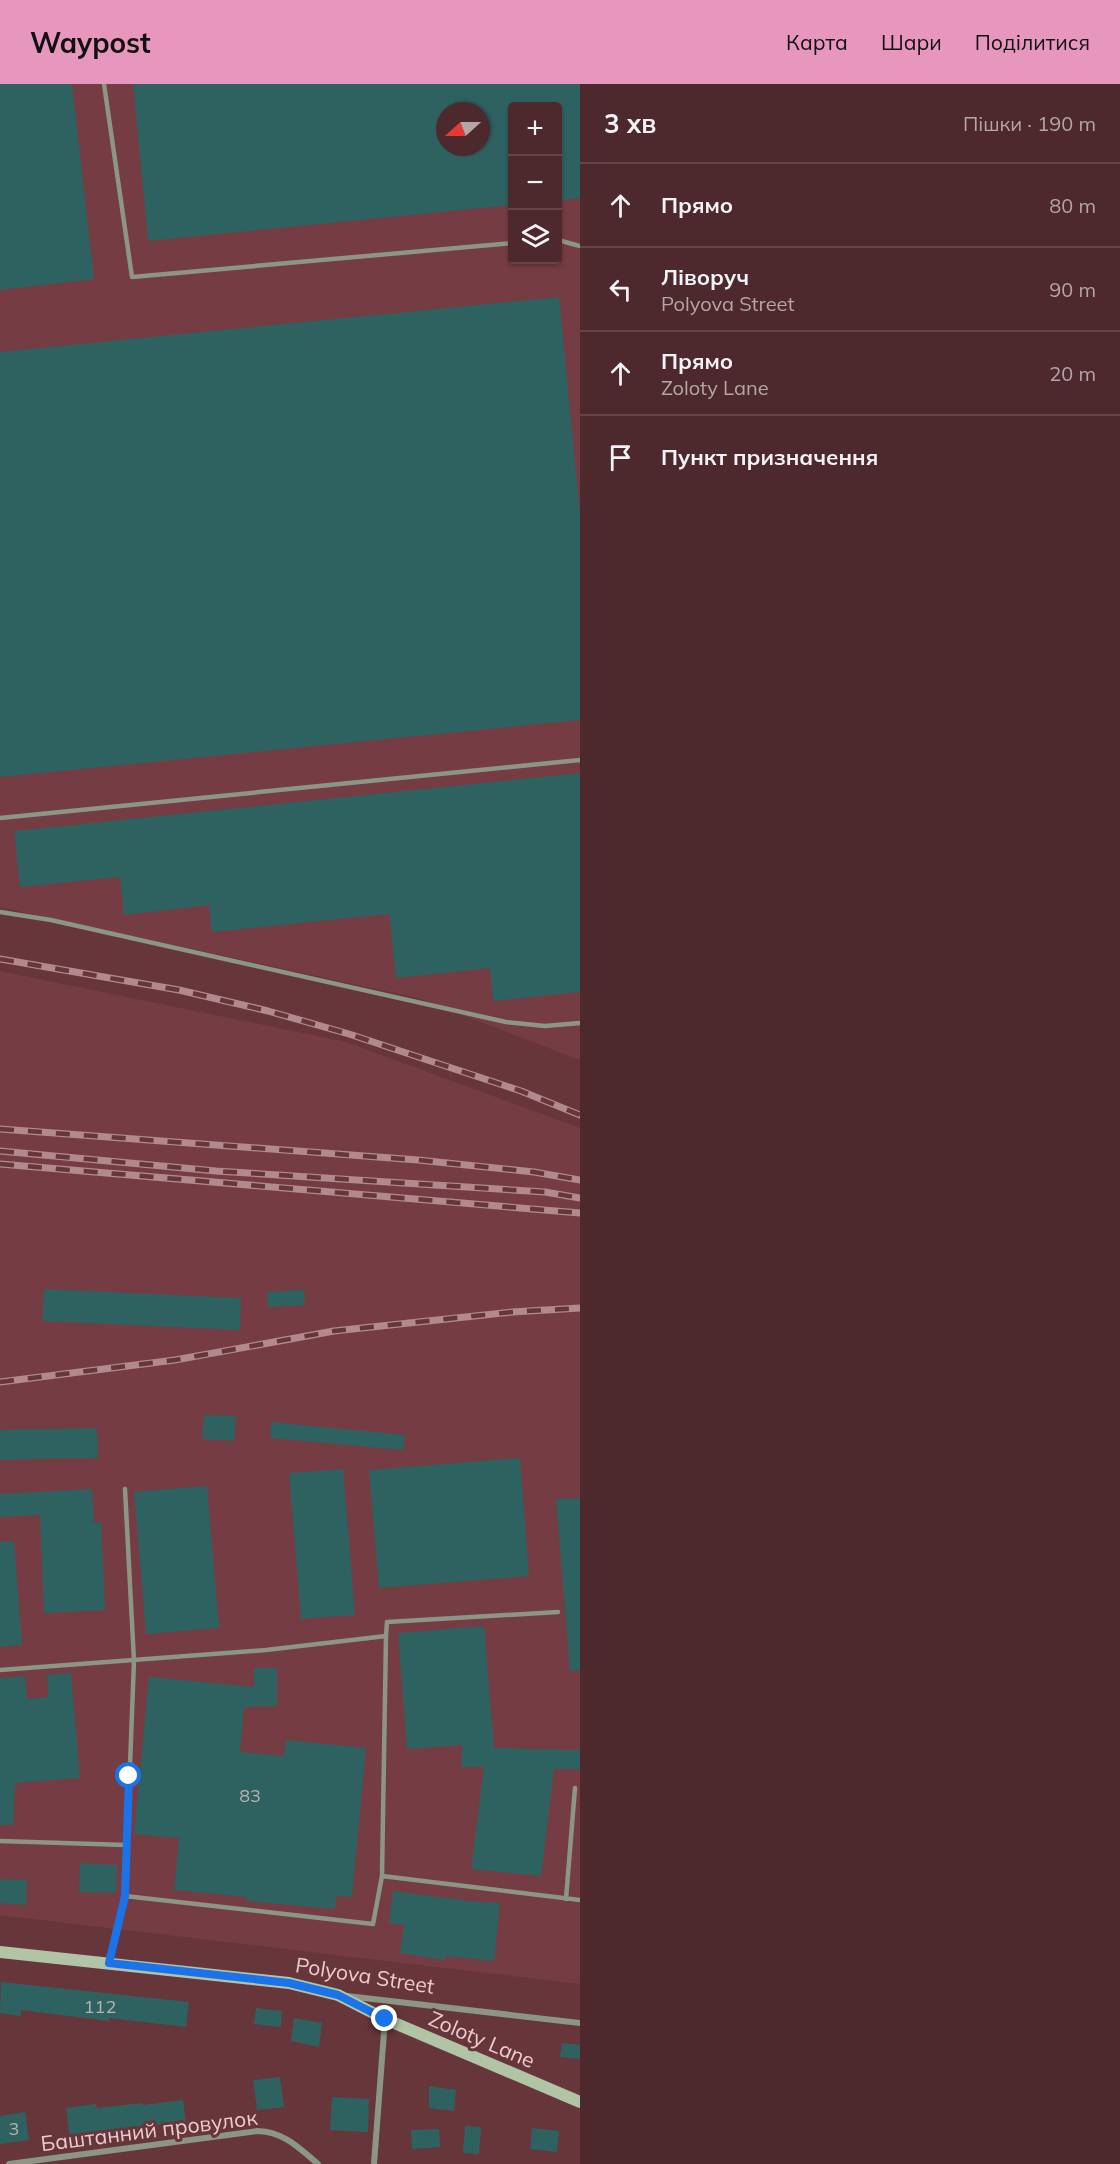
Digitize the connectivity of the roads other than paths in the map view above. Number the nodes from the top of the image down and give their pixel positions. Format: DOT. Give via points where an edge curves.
graph roads {
  1 [pos="104,84"];
  2 [pos="562,241"];
  3 [pos="508,243"];
  4 [pos="580,246"];
  5 [pos="580,760"];
  6 [pos="0,818"];
  7 [pos="0,912"];
  8 [pos="580,1023"];
  9 [pos="125,1489"];
  10 [pos="558,1612"];
  11 [pos="386,1636"];
  12 [pos="134,1662"];
  13 [pos="0,1671"];
  14 [pos="575,1788"];
  15 [pos="0,1841"];
  16 [pos="126,1845"];
  17 [pos="382,1876"];
  18 [pos="125,1896"];
  19 [pos="566,1899"];
  20 [pos="580,1900"];
  21 [pos="0,1952"];
  22 [pos="109,1963"];
  23 [pos="338,1995"];
  24 [pos="385,2019"];
  25 [pos="580,2023"];
  26 [pos="580,2102"];
  27 [pos="9,2164"];
  28 [pos="318,2164"];
  29 [pos="374,2164"];
  1 -- 3 [label="lane" via="132,277"];
  2 -- 4 [label="lane"];
  5 -- 6 [label="lane"];
  7 -- 8 [label="lane" via="51,920 506,1022 544,1026"];
  9 -- 12 [label="lane"];
  10 -- 11 [label="lane" via="387,1622"];
  11 -- 12 [label="lane"];
  11 -- 17 [label="lane"];
  12 -- 13 [label="lane"];
  12 -- 16 [label="lane"];
  14 -- 19 [label="lane"];
  15 -- 16 [label="lane"];
  16 -- 18 [label="lane"];
  17 -- 18 [label="lane" via="373,1924"];
  17 -- 19 [label="lane"];
  18 -- 22 [label="lane"];
  19 -- 20 [label="lane"];
  21 -- 22 [label="main road, Polyova Street"];
  22 -- 23 [label="main road, Polyova Street" via="289,1983"];
  23 -- 24 [label="main road, Zoloty Lane"];
  23 -- 25 [label="street, Polyova Street"];
  24 -- 26 [label="main road, Zoloty Lane"];
  24 -- 29 [label="street"];
  27 -- 28 [label="street, Баштанний провулок" via="258,2130 291,2140"];
}
